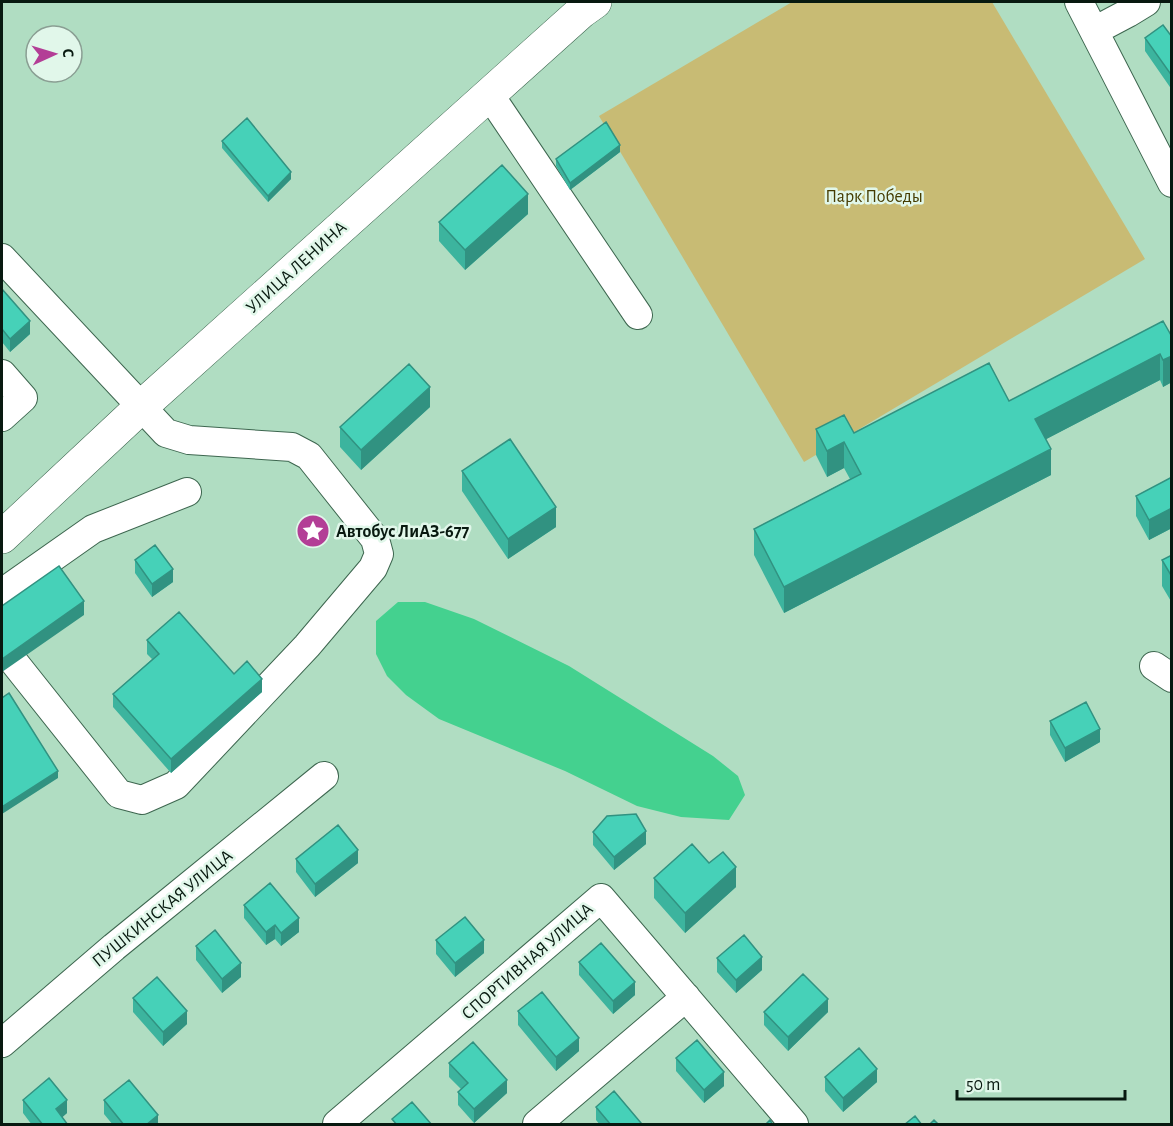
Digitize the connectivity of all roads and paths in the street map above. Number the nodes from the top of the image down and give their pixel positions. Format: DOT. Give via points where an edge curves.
graph roads {
  1 [pos="595,2"];
  2 [pos="1079,2"];
  3 [pos="1146,2"];
  4 [pos="1094,31"];
  5 [pos="489,94"];
  6 [pos="1167,163"];
  7 [pos="2,258"];
  8 [pos="638,315"];
  9 [pos="2,374"];
  10 [pos="141,407"];
  11 [pos="2,417"];
  12 [pos="187,492"];
  13 [pos="2,537"];
  14 [pos="2,593"];
  15 [pos="2,646"];
  16 [pos="324,776"];
  17 [pos="686,997"];
  18 [pos="2,1043"];
  19 [pos="337,1125"];
  20 [pos="537,1125"];
  21 [pos="794,1125"];
  1 -- 5 [label="main road, УЛИЦА ЛЕНИНА"];
  2 -- 4 [label="street"];
  3 -- 4 [label="street"];
  4 -- 6 [label="street"];
  5 -- 8 [label="street"];
  5 -- 10 [label="main road, УЛИЦА ЛЕНИНА"];
  7 -- 10 [label="street"];
  9 -- 11 [label="street" via="23,398"];
  10 -- 13 [label="main road, УЛИЦА ЛЕНИНА"];
  10 -- 15 [label="street" via="166,433 189,440 292,447 309,456 375,539 379,554 373,568 307,646 176,785 142,801 119,794"];
  12 -- 14 [label="street" via="93,530"];
  16 -- 18 [label="street, ПУШКИНСКАЯ УЛИЦА"];
  17 -- 19 [label="street, СПОРТИВНАЯ УЛИЦА" via="601,898"];
  17 -- 20 [label="street"];
  17 -- 21 [label="street, СПОРТИВНАЯ УЛИЦА"];
}
